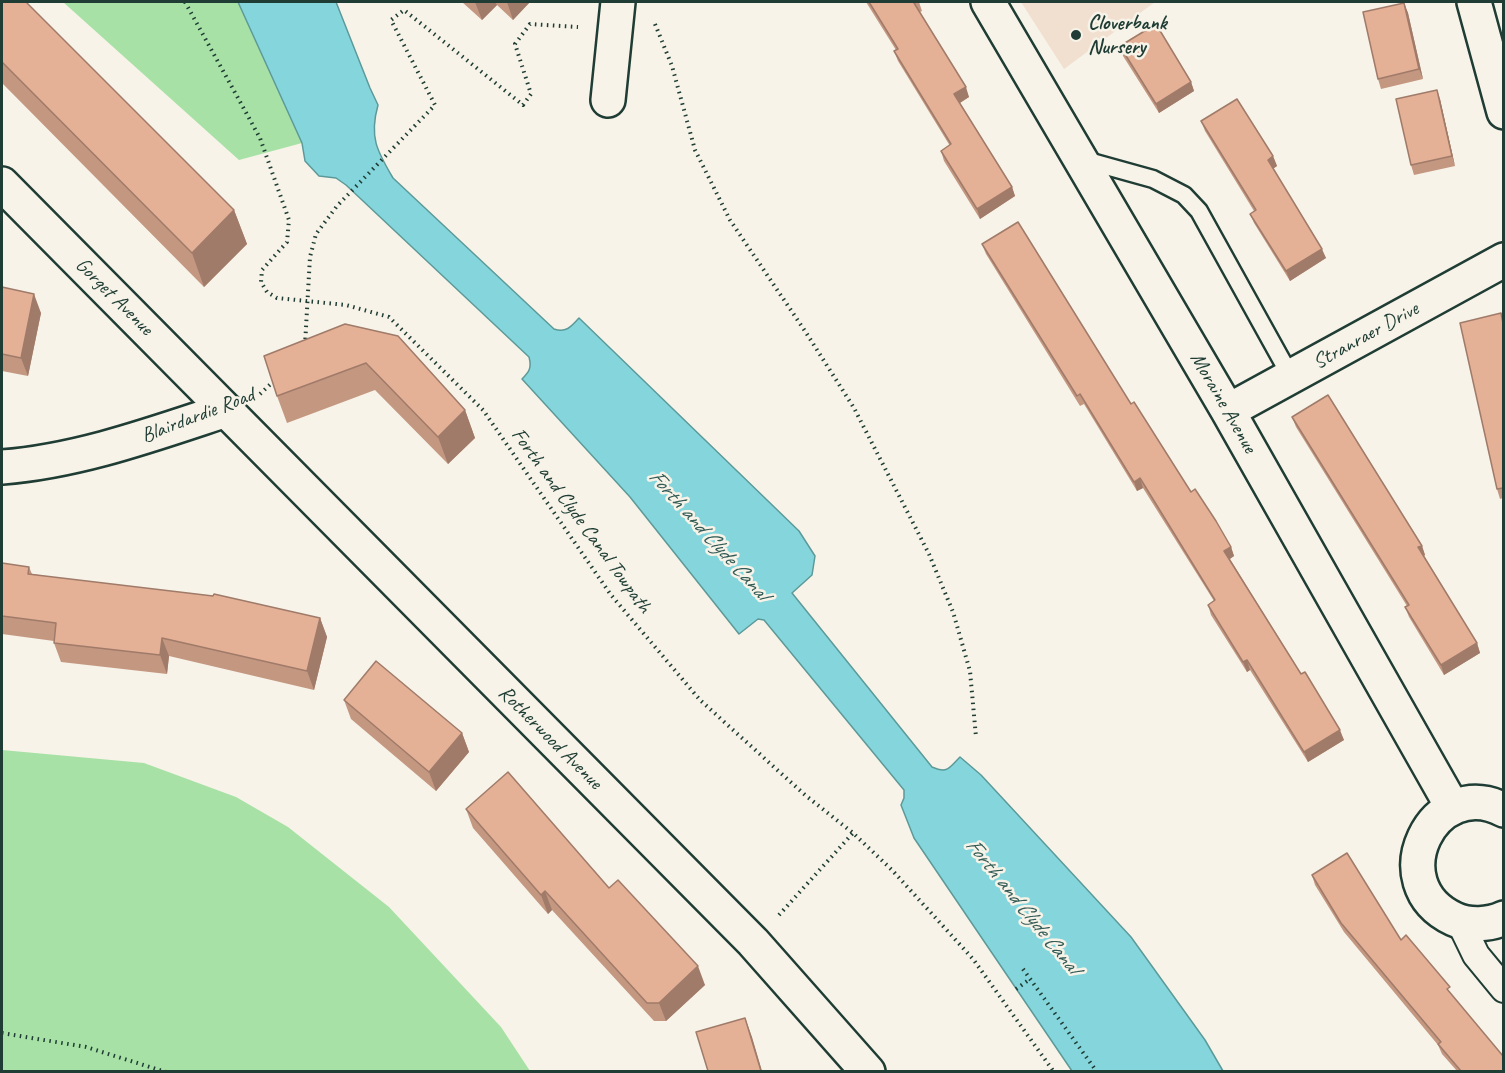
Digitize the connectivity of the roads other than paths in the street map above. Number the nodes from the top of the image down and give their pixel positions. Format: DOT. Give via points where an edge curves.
graph roads {
  1 [pos="988,2"];
  2 [pos="1474,2"];
  3 [pos="616,15"];
  4 [pos="608,100"];
  5 [pos="1503,112"];
  6 [pos="1081,159"];
  7 [pos="2,184"];
  8 [pos="1503,260"];
  9 [pos="1291,377"];
  10 [pos="226,410"];
  11 [pos="1228,411"];
  12 [pos="2,467"];
  13 [pos="1453,808"];
  14 [pos="1503,810"];
  15 [pos="1503,918"];
  16 [pos="1460,922"];
  17 [pos="1503,988"];
  18 [pos="868,1071"];
  1 -- 6 [label="street, Moraine Avenue"];
  2 -- 5 [label="street"];
  3 -- 4 [label="street"];
  6 -- 9 [label="lane" via="1153,178 1184,195 1199,211"];
  6 -- 11 [label="street, Moraine Avenue"];
  7 -- 10 [label="street, Gorget Avenue"];
  8 -- 9 [label="street, Stranraer Drive"];
  9 -- 11 [label="street, Stranraer Drive"];
  10 -- 12 [label="street, Blairdardie Road" via="110,448"];
  10 -- 18 [label="street, Rotherwood Avenue" via="753,942"];
  11 -- 13 [label="street, Moraine Avenue"];
  13 -- 14 [label="street" via="1474,803"];
  13 -- 16 [label="street" via="1435,819 1423,837 1417,857 1419,878 1427,898 1442,913"];
  15 -- 16 [label="street" via="1481,924"];
  16 -- 17 [label="street" via="1476,955"];
}
